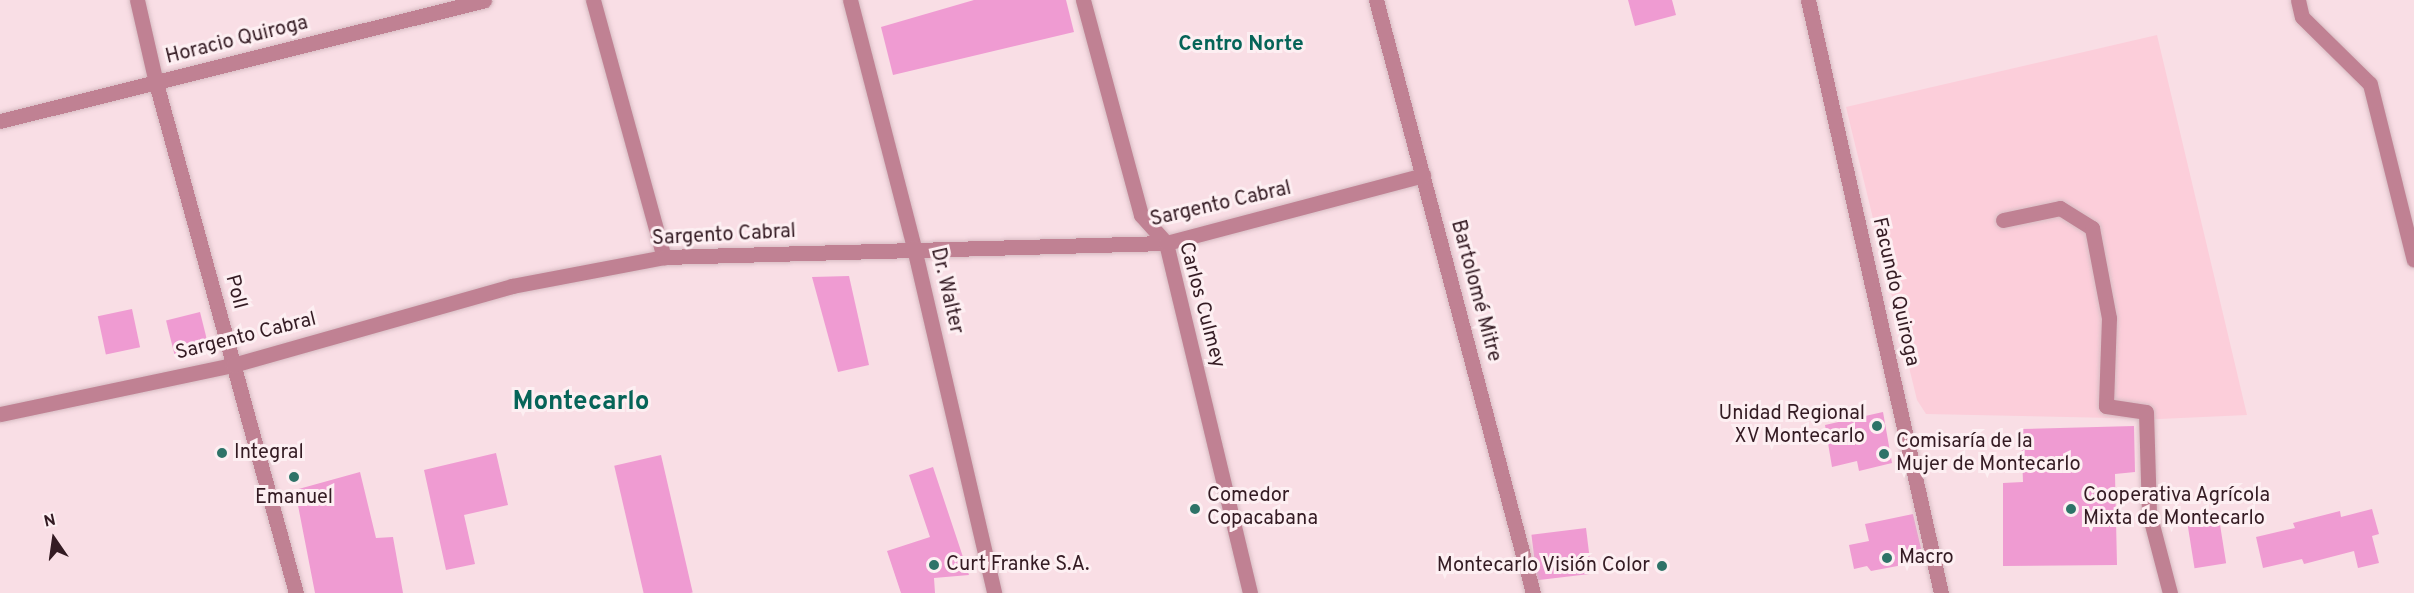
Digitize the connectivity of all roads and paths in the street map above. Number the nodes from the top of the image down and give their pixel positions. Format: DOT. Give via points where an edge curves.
graph roads {
  1 [pos="137,0"];
  2 [pos="484,0"];
  3 [pos="593,0"];
  4 [pos="850,0"];
  5 [pos="1083,0"];
  6 [pos="1376,0"];
  7 [pos="1808,0"];
  8 [pos="2298,0"];
  9 [pos="156,82"];
  10 [pos="0,121"];
  11 [pos="1423,175"];
  12 [pos="2003,220"];
  13 [pos="1166,243"];
  14 [pos="914,248"];
  15 [pos="664,257"];
  16 [pos="2414,260"];
  17 [pos="233,365"];
  18 [pos="0,413"];
  19 [pos="296,593"];
  20 [pos="994,593"];
  21 [pos="1250,593"];
  22 [pos="1533,593"];
  23 [pos="1941,593"];
  24 [pos="2170,593"];
  1 -- 9 [label="street, Poll"];
  2 -- 9 [label="street, Horacio Quiroga"];
  3 -- 15 [label="street"];
  4 -- 14 [label="street, Dr. Walter"];
  5 -- 13 [label="street, Carlos Culmey" via="1141,215"];
  6 -- 11 [label="street, Bartolomé Mitre"];
  7 -- 23 [label="street, Facundo Quiroga"];
  8 -- 16 [label="street" via="2302,17 2370,84"];
  9 -- 10 [label="street, Horacio Quiroga"];
  9 -- 17 [label="street, Poll"];
  11 -- 13 [label="street, Sargento Cabral"];
  11 -- 22 [label="street, Bartolomé Mitre"];
  12 -- 24 [label="street" via="2060,208 2092,228 2109,318 2106,406 2146,412 2149,513"];
  13 -- 14 [label="street, Sargento Cabral"];
  13 -- 21 [label="street, Carlos Culmey"];
  14 -- 15 [label="street, Sargento Cabral"];
  14 -- 20 [label="street, Dr. Walter"];
  15 -- 17 [label="street, Sargento Cabral" via="512,286"];
  17 -- 18 [label="street, Sargento Cabral"];
  17 -- 19 [label="street, Poll"];
}
